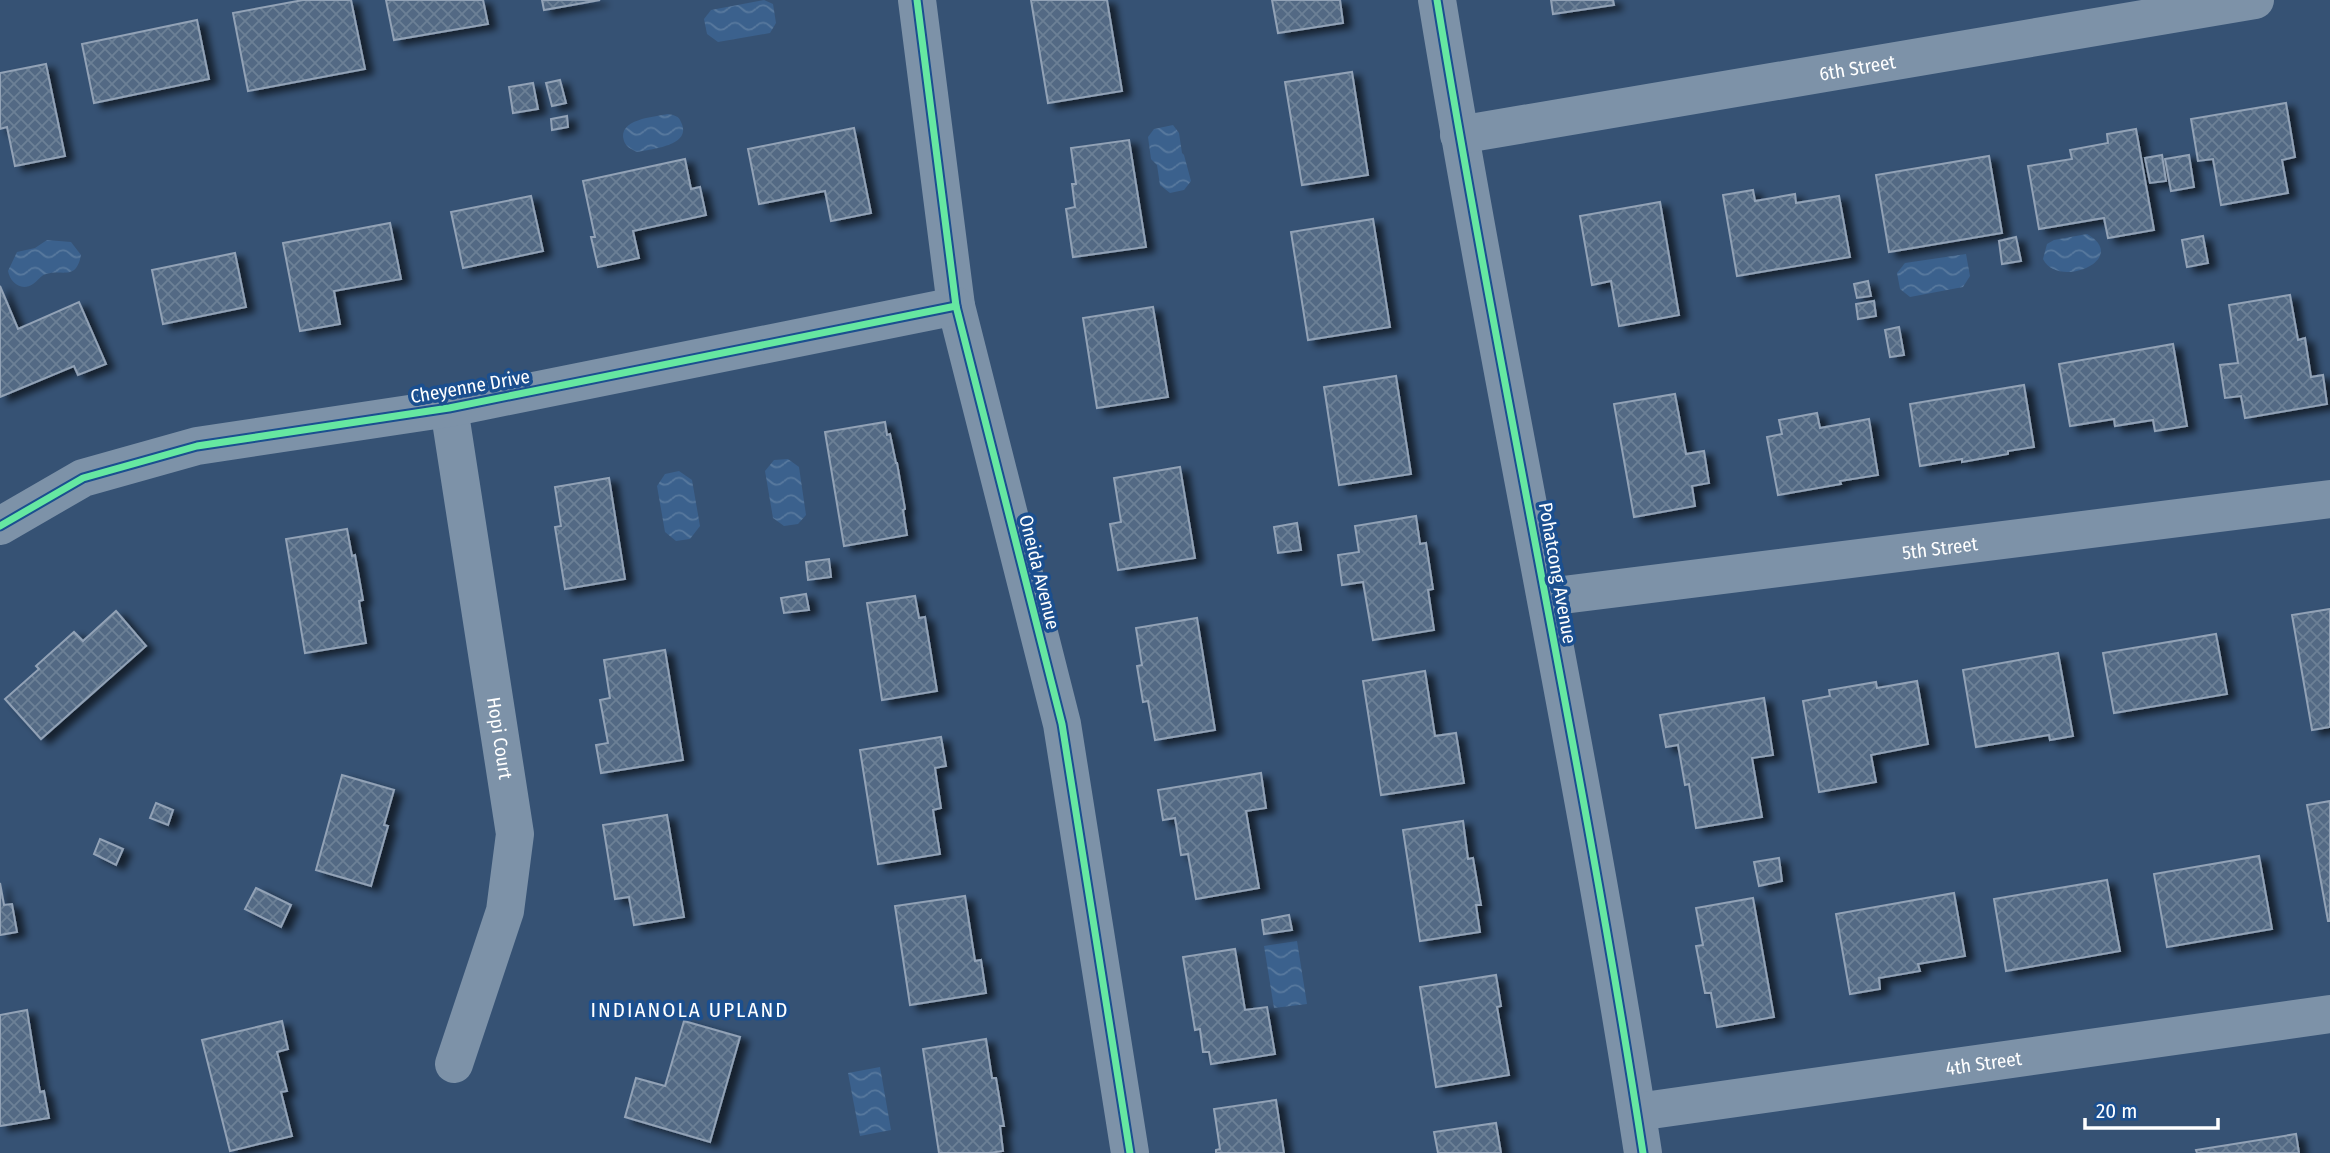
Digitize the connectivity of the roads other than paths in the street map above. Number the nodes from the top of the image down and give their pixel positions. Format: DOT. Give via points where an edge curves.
graph roads {
  1 [pos="916,0"];
  2 [pos="1437,0"];
  3 [pos="2255,0"];
  4 [pos="1459,135"];
  5 [pos="956,306"];
  6 [pos="449,408"];
  7 [pos="2330,499"];
  8 [pos="0,526"];
  9 [pos="1547,597"];
  10 [pos="2330,1014"];
  11 [pos="454,1064"];
  12 [pos="1637,1112"];
  13 [pos="1130,1153"];
  14 [pos="1643,1153"];
  1 -- 5 [label="street, Oneida Avenue"];
  2 -- 4 [label="street, Pohatcong Avenue"];
  3 -- 4 [label="street, 6th Street"];
  4 -- 9 [label="street, Pohatcong Avenue"];
  5 -- 6 [label="street, Cheyenne Drive"];
  5 -- 13 [label="street, Oneida Avenue" via="1062,724"];
  6 -- 8 [label="street, Cheyenne Drive" via="185,450 83,478"];
  6 -- 11 [label="street, Hopi Court" via="515,834 505,911"];
  7 -- 9 [label="street, 5th Street"];
  9 -- 12 [label="street, Pohatcong Avenue"];
  10 -- 12 [label="street, 4th Street"];
  12 -- 14 [label="street, Pohatcong Avenue"];
}
